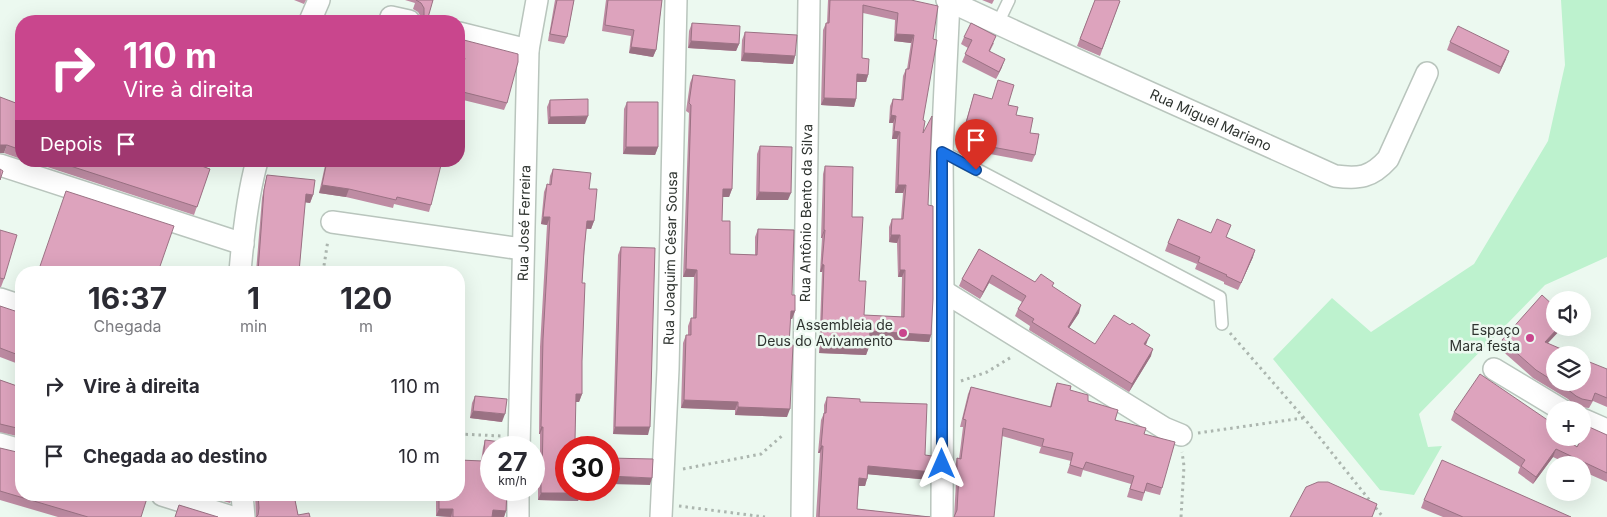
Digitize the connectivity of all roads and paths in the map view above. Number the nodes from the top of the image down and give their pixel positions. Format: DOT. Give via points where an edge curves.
graph roads {
  1 [pos="318,0"];
  2 [pos="537,0"];
  3 [pos="676,0"];
  4 [pos="808,0"];
  5 [pos="948,0"];
  6 [pos="1009,0"];
  7 [pos="312,15"];
  8 [pos="997,25"];
  9 [pos="465,34"];
  10 [pos="528,50"];
  11 [pos="1427,73"];
  12 [pos="942,152"];
  13 [pos="0,164"];
  14 [pos="255,167"];
  15 [pos="332,222"];
  16 [pos="242,244"];
  17 [pos="522,249"];
  18 [pos="240,266"];
  19 [pos="324,266"];
  20 [pos="943,291"];
  21 [pos="0,299"];
  22 [pos="15,304"];
  23 [pos="1222,324"];
  24 [pos="1027,344"];
  25 [pos="1494,369"];
  26 [pos="943,376"];
  27 [pos="1547,401"];
  28 [pos="1304,418"];
  29 [pos="803,419"];
  30 [pos="1591,423"];
  31 [pos="1607,430"];
  32 [pos="465,435"];
  33 [pos="1181,435"];
  34 [pos="519,436"];
  35 [pos="480,437"];
  36 [pos="0,444"];
  37 [pos="15,448"];
  38 [pos="663,480"];
  39 [pos="181,501"];
  40 [pos="243,501"];
  41 [pos="518,501"];
  42 [pos="662,510"];
  43 [pos="232,517"];
  44 [pos="244,517"];
  45 [pos="518,517"];
  46 [pos="765,517"];
  47 [pos="802,517"];
  48 [pos="942,517"];
  49 [pos="1181,517"];
  50 [pos="1383,517"];
  1 -- 7 [label="street"];
  2 -- 10 [label="street, Rua José Ferreira"];
  3 -- 38 [label="street, Rua Joaquim César Sousa"];
  4 -- 29 [label="street, Rua Antônio Bento da Silva"];
  5 -- 8 [label="street, Rua Miguel Mariano"];
  5 -- 12 [label="street"];
  6 -- 8 [label="lane"];
  8 -- 11 [label="street, Rua Miguel Mariano" via="1335,176 1354,178 1374,172 1388,160"];
  9 -- 10 [label="street"];
  10 -- 17 [label="street, Rua José Ferreira"];
  12 -- 20 [label="street"];
  12 -- 23 [label="lane" via="1220,297"];
  13 -- 16 [label="street"];
  14 -- 16 [label="street"];
  15 -- 17 [label="street"];
  15 -- 19 [label="path"];
  16 -- 18 [label="street"];
  17 -- 34 [label="street, Rua José Ferreira"];
  20 -- 24 [label="street"];
  20 -- 26 [label="street"];
  21 -- 22 [label="street"];
  23 -- 28 [label="path"];
  24 -- 26 [label="path" via="987,372 962,381"];
  24 -- 33 [label="street" via="1164,428"];
  25 -- 27 [label="street"];
  26 -- 48 [label="street"];
  28 -- 33 [label="path"];
  28 -- 50 [label="path"];
  29 -- 38 [label="path" via="761,454 678,470"];
  29 -- 47 [label="street, Rua Antônio Bento da Silva"];
  30 -- 31 [label="street"];
  32 -- 35 [label="path"];
  33 -- 49 [label="path" via="1184,466"];
  36 -- 37 [label="street"];
  38 -- 42 [label="street, Rua Joaquim César Sousa"];
  39 -- 43 [label="street"];
  40 -- 44 [label="street"];
  41 -- 45 [label="street"];
  42 -- 46 [label="path"];
}
